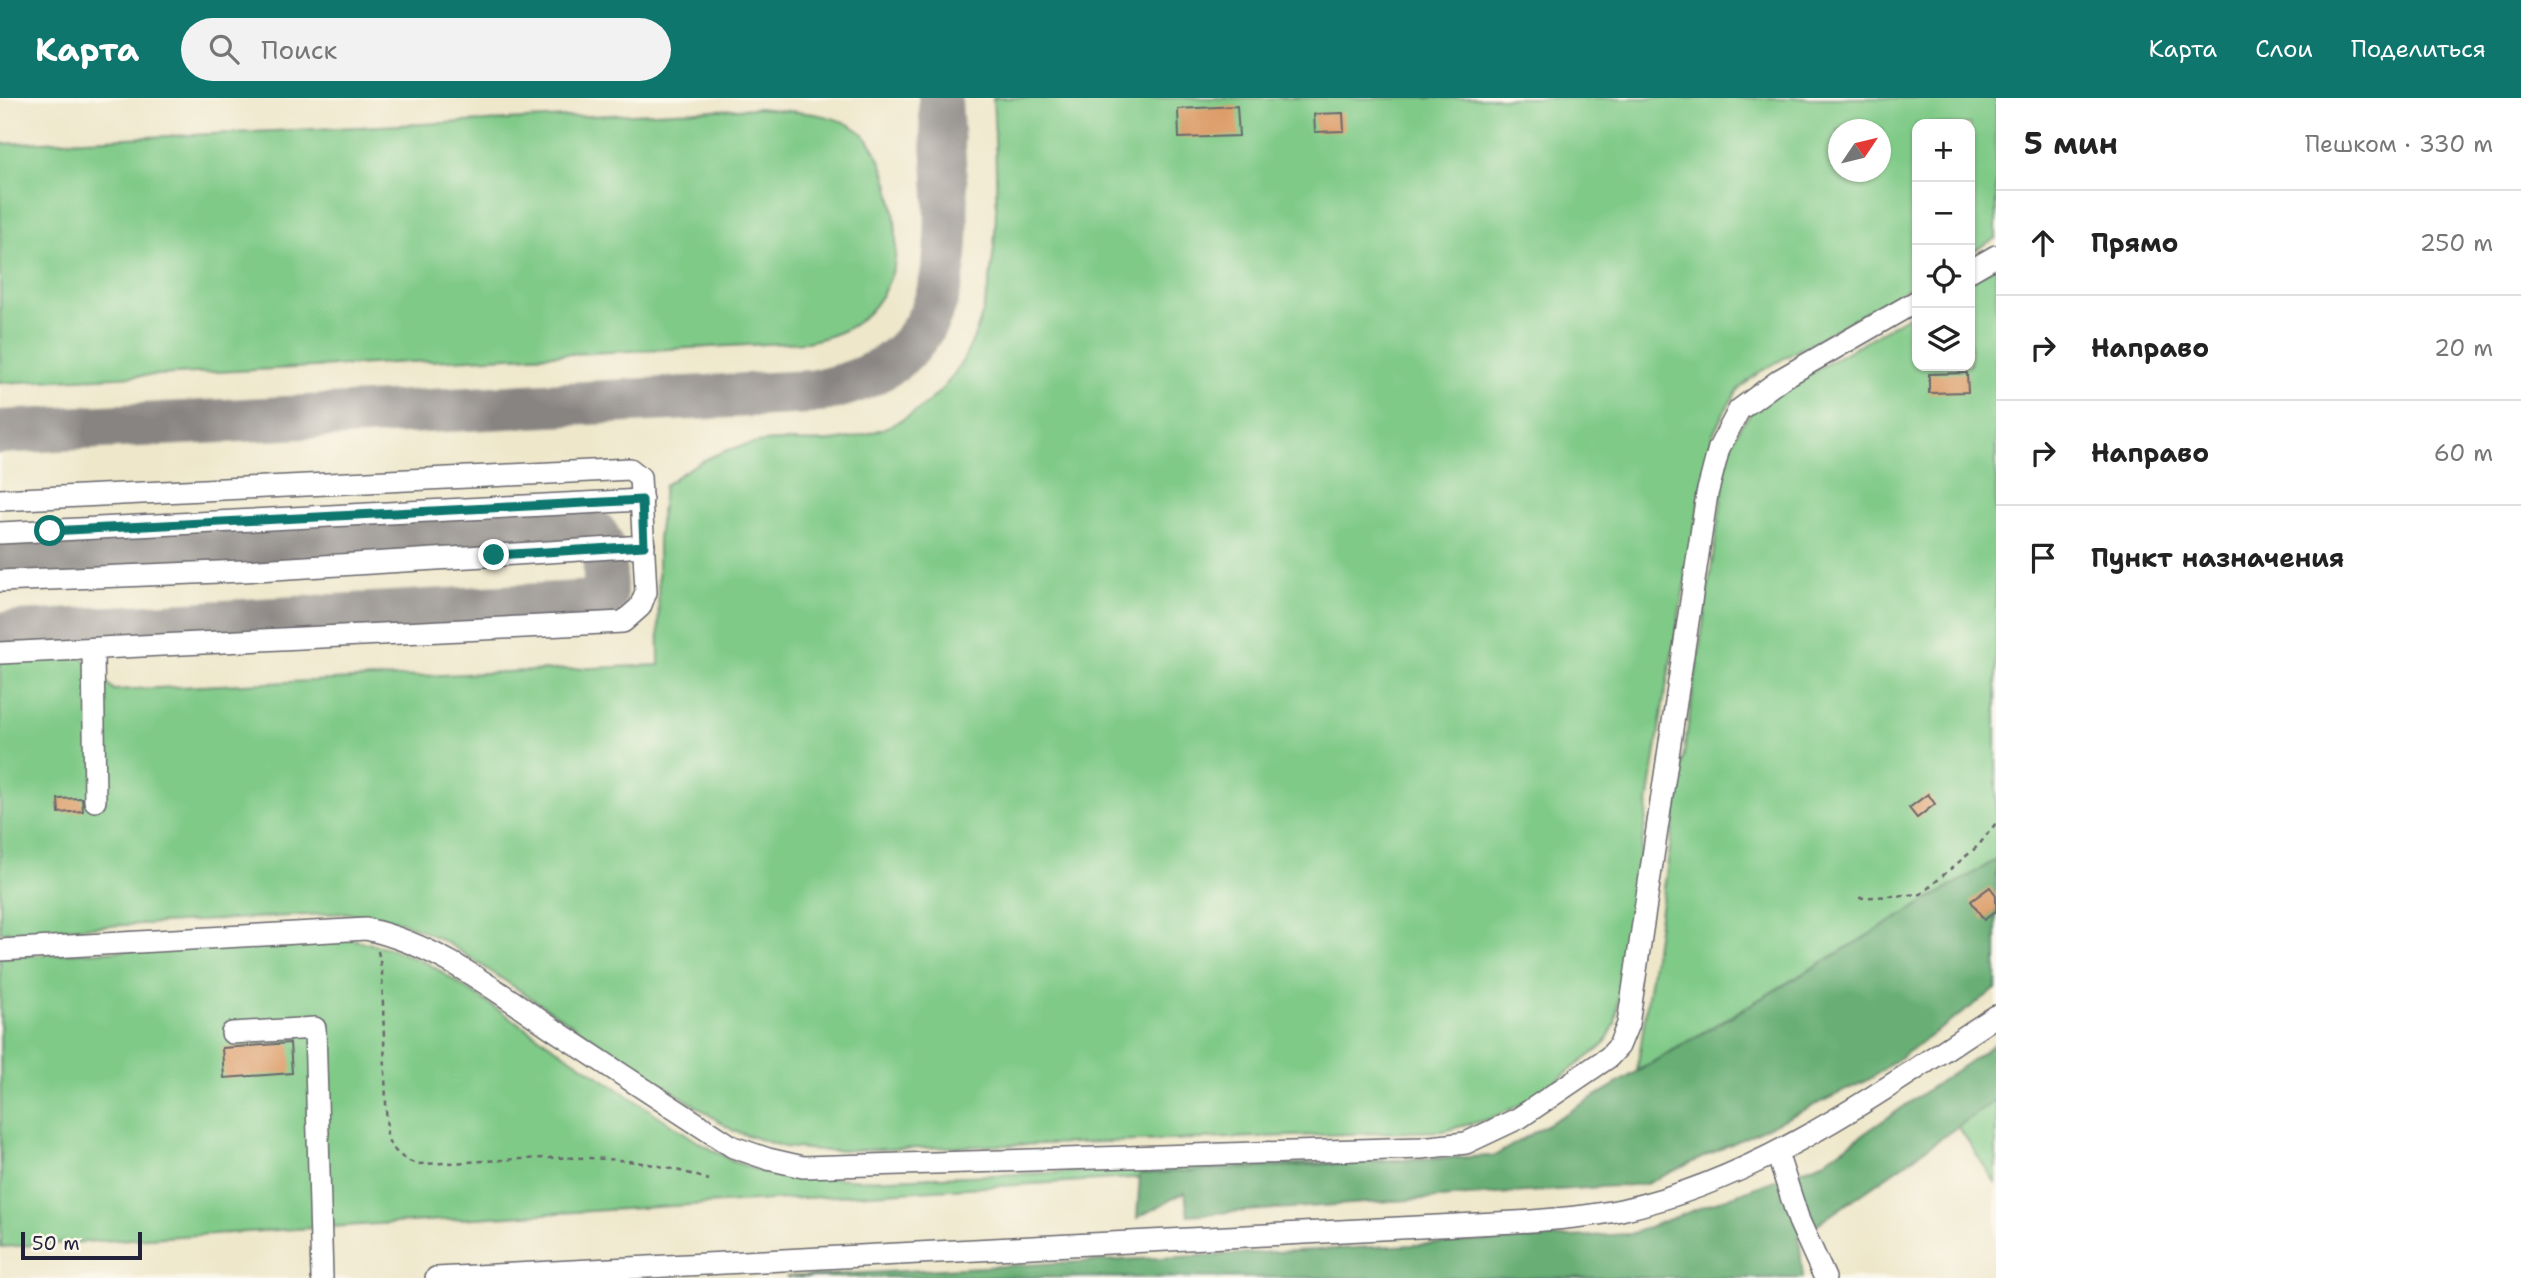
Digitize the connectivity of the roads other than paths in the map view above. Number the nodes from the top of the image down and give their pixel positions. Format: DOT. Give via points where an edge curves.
graph roads {
  1 [pos="1996,256"];
  2 [pos="1975,268"];
  3 [pos="1912,304"];
  4 [pos="0,500"];
  5 [pos="642,500"];
  6 [pos="0,534"];
  7 [pos="644,546"];
  8 [pos="0,581"];
  9 [pos="93,649"];
  10 [pos="0,653"];
  11 [pos="95,801"];
  12 [pos="0,950"];
  13 [pos="1996,1016"];
  14 [pos="232,1033"];
  15 [pos="1777,1153"];
  16 [pos="768,1269"];
  17 [pos="531,1275"];
  18 [pos="323,1278"];
  19 [pos="436,1278"];
  20 [pos="1825,1278"];
  1 -- 2 [label="street"];
  3 -- 12 [label="street" via="1781,379 1739,410 1729,426 1707,494 1628,1024 1619,1046 1595,1070 1487,1135 1465,1143 803,1167 733,1146 436,953 399,936 374,931"];
  4 -- 5 [label="street" via="630,468 640,477"];
  5 -- 6 [label="street"];
  5 -- 7 [label="street"];
  7 -- 8 [label="street"];
  7 -- 9 [label="street" via="646,592 640,607 623,622"];
  9 -- 10 [label="street"];
  9 -- 11 [label="street"];
  13 -- 15 [label="street" via="1856,1108"];
  14 -- 18 [label="street" via="315,1028"];
  15 -- 16 [label="street" via="1667,1198 1569,1218"];
  15 -- 20 [label="street"];
  16 -- 17 [label="street"];
  17 -- 19 [label="street"];
}
